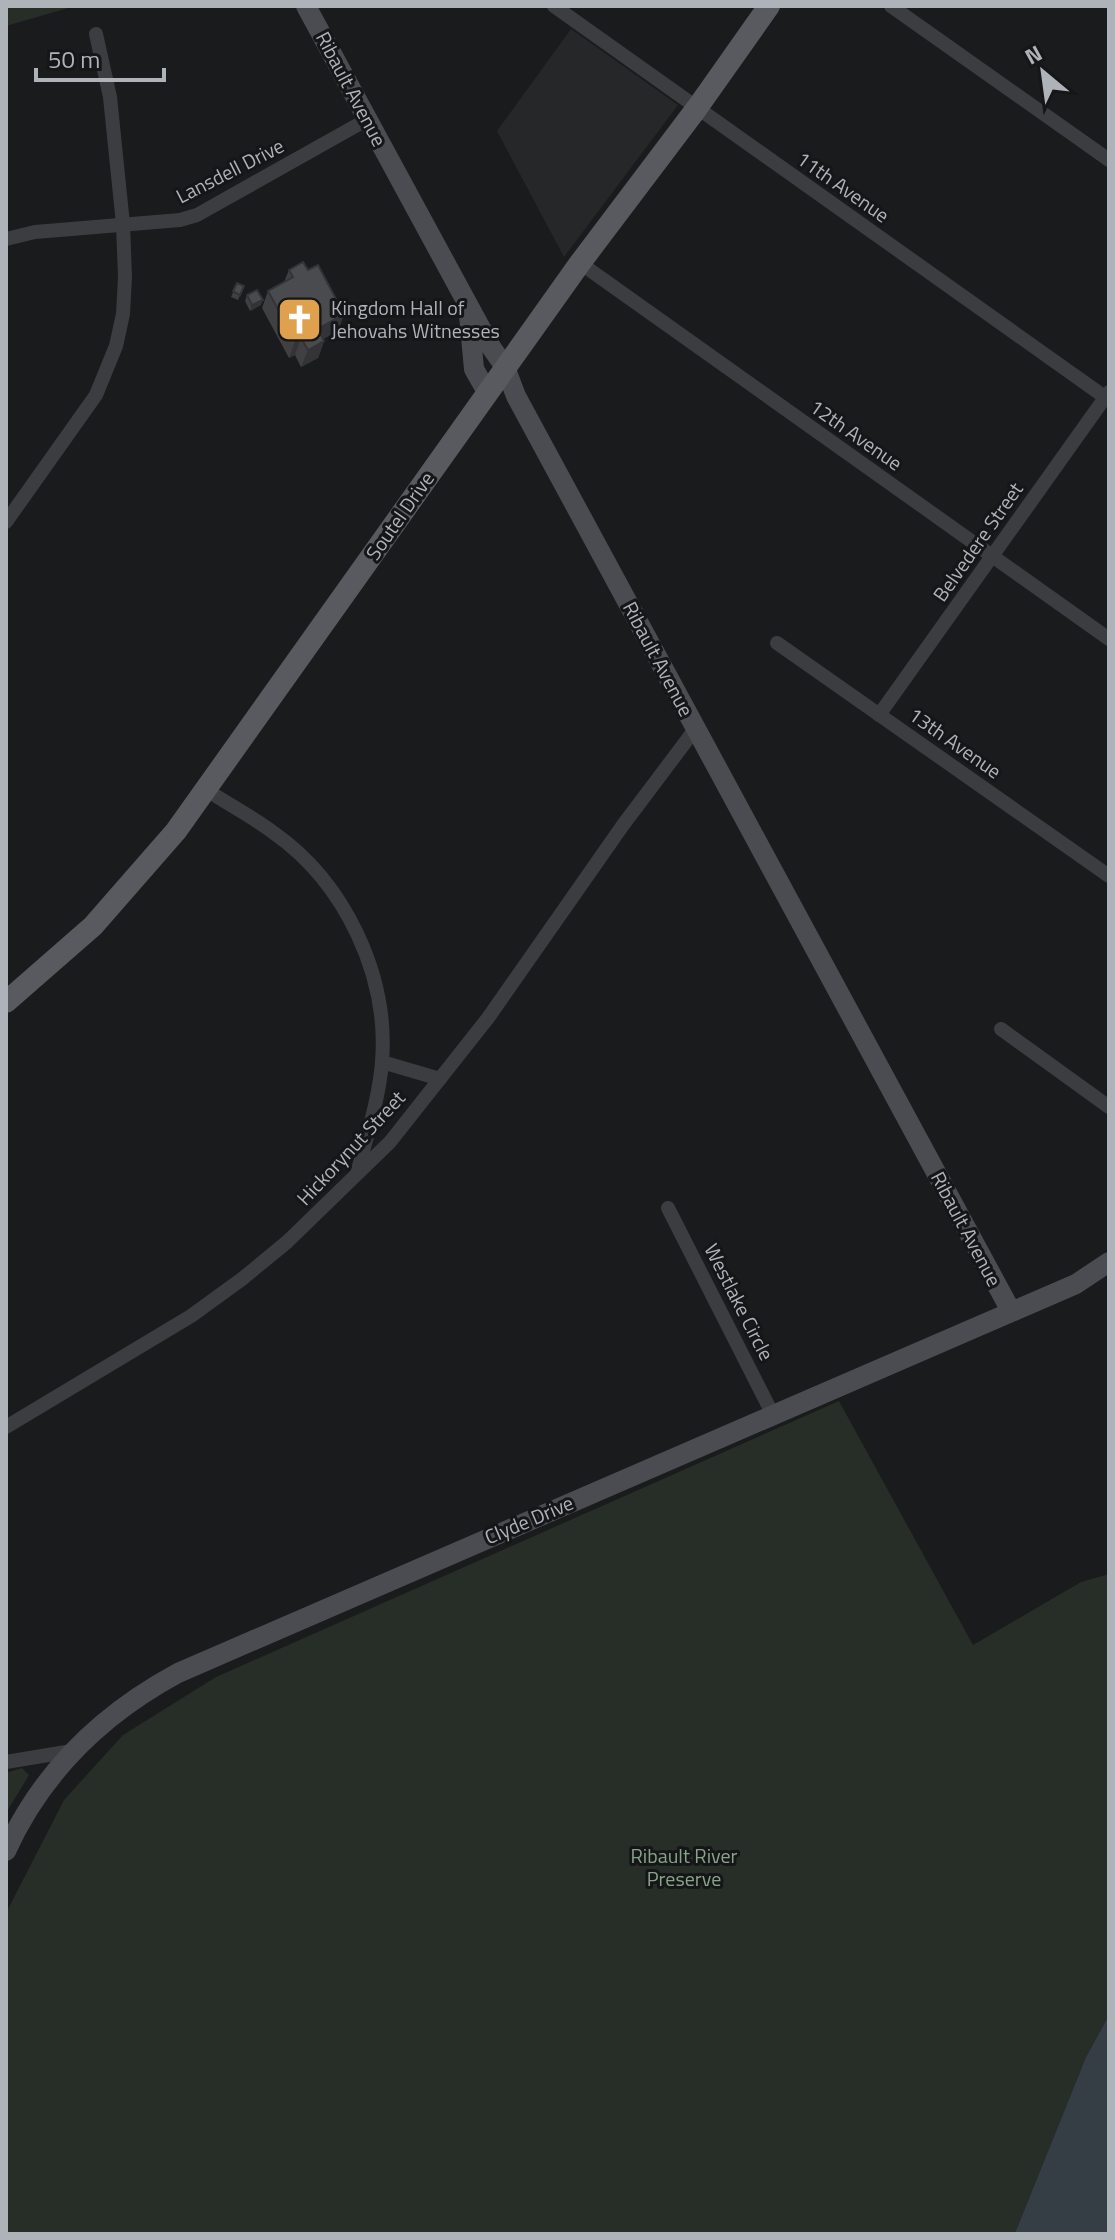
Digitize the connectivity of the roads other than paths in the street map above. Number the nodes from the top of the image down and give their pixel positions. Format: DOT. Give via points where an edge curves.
graph roads {
  1 [pos="306,6"];
  2 [pos="554,6"];
  3 [pos="769,6"];
  4 [pos="891,6"];
  5 [pos="96,34"];
  6 [pos="697,108"];
  7 [pos="368,119"];
  8 [pos="1109,160"];
  9 [pos="123,224"];
  10 [pos="6,239"];
  11 [pos="580,263"];
  12 [pos="467,303"];
  13 [pos="505,367"];
  14 [pos="487,392"];
  15 [pos="1108,396"];
  16 [pos="6,522"];
  17 [pos="993,556"];
  18 [pos="1109,639"];
  19 [pos="777,643"];
  20 [pos="879,715"];
  21 [pos="696,728"];
  22 [pos="207,790"];
  23 [pos="1109,876"];
  24 [pos="6,1002"];
  25 [pos="1001,1029"];
  26 [pos="382,1062"];
  27 [pos="440,1079"];
  28 [pos="1109,1107"];
  29 [pos="358,1171"];
  30 [pos="668,1208"];
  31 [pos="1109,1262"];
  32 [pos="1011,1311"];
  33 [pos="773,1415"];
  34 [pos="6,1427"];
  35 [pos="72,1751"];
  36 [pos="6,1762"];
  37 [pos="6,1851"];
  1 -- 7 [label="street, Ribault Avenue"];
  2 -- 6 [label="street, 11th Avenue"];
  3 -- 6 [label="main road, Soutel Drive"];
  4 -- 8 [label="street"];
  5 -- 9 [label="street" via="110,97"];
  6 -- 11 [label="main road, Soutel Drive"];
  6 -- 15 [label="street, 11th Avenue"];
  7 -- 9 [label="street, Lansdell Drive" via="197,215"];
  7 -- 12 [label="street, Ribault Avenue"];
  9 -- 10 [label="street, Lansdell Drive"];
  9 -- 16 [label="street" via="123,314 108,372"];
  11 -- 13 [label="main road, Soutel Drive"];
  11 -- 17 [label="street, 12th Avenue"];
  12 -- 13 [label="street, Ribault Avenue"];
  12 -- 14 [label="street" via="474,369"];
  13 -- 14 [label="main road, Soutel Drive"];
  13 -- 21 [label="street, Ribault Avenue"];
  14 -- 22 [label="main road, Soutel Drive"];
  15 -- 17 [label="street, Belvedere Street"];
  17 -- 18 [label="street, 12th Avenue"];
  17 -- 20 [label="street, Belvedere Street"];
  19 -- 20 [label="street, 13th Avenue"];
  20 -- 23 [label="street, 13th Avenue"];
  21 -- 27 [label="street, Hickorynut Street"];
  21 -- 32 [label="street, Ribault Avenue"];
  22 -- 24 [label="main road, Soutel Drive" via="93,926"];
  22 -- 26 [label="street" via="276,834 333,893 357,931 371,968 380,1007"];
  25 -- 28 [label="street"];
  26 -- 27 [label="street"];
  26 -- 29 [label="street"];
  27 -- 29 [label="street, Hickorynut Street" via="390,1142"];
  29 -- 34 [label="street, Hickorynut Street" via="287,1242 191,1316"];
  30 -- 33 [label="street, Westlake Circle"];
  31 -- 32 [label="street, Clyde Drive" via="1076,1284"];
  32 -- 33 [label="street, Clyde Drive"];
  33 -- 35 [label="street, Clyde Drive" via="201,1661 125,1704"];
  35 -- 36 [label="street"];
  35 -- 37 [label="street, Clyde Drive" via="33,1802"];
}
